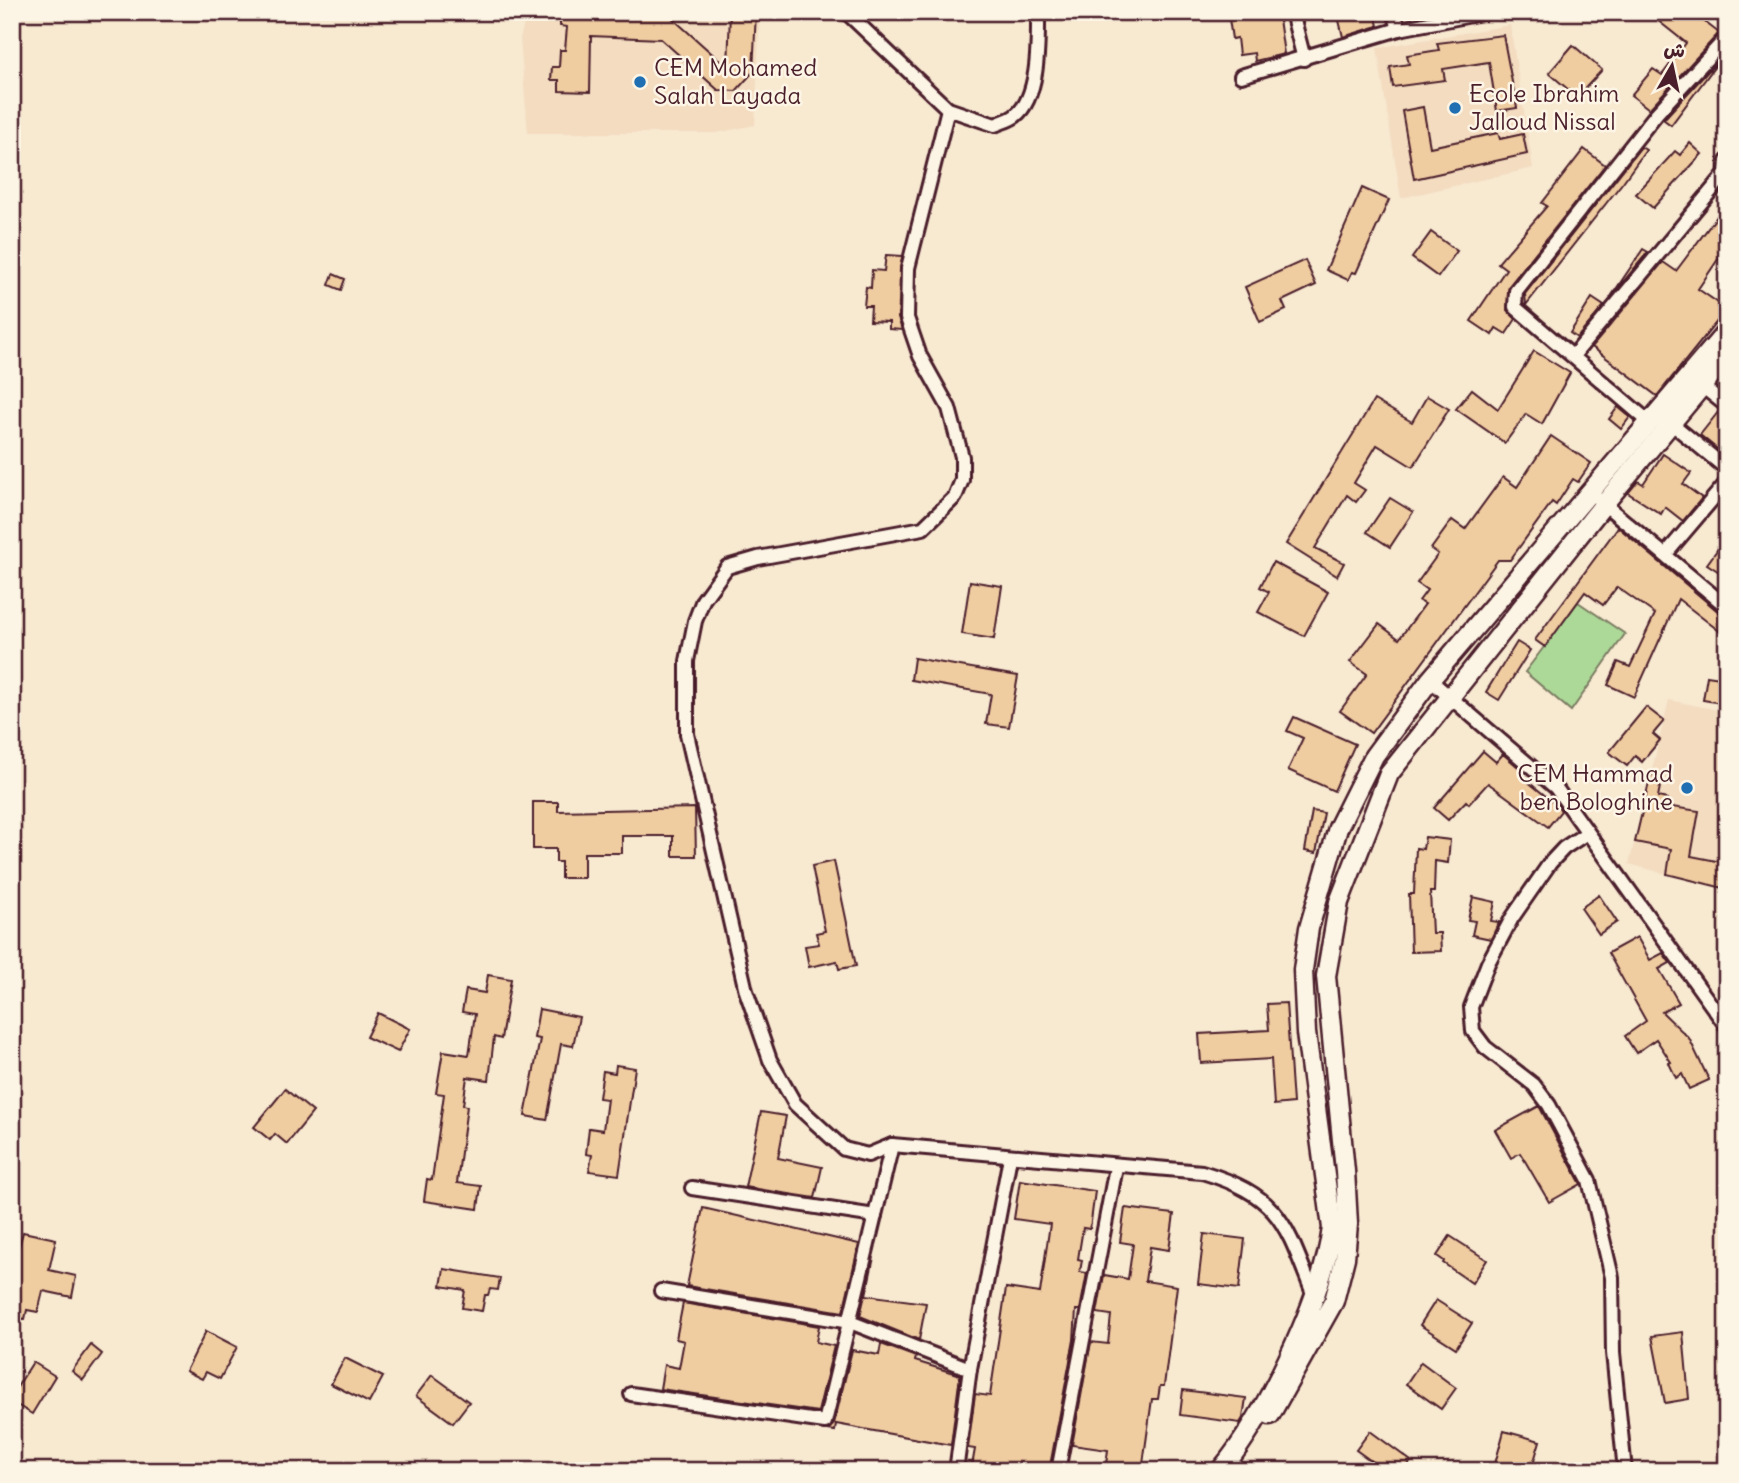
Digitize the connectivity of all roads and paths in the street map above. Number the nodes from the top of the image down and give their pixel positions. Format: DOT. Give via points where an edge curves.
graph roads {
  1 [pos="846,12"];
  2 [pos="1038,12"];
  3 [pos="1292,12"];
  4 [pos="1394,12"];
  5 [pos="1484,13"];
  6 [pos="1398,29"];
  7 [pos="1727,37"];
  8 [pos="1304,59"];
  9 [pos="1241,76"];
  10 [pos="948,109"];
  11 [pos="1727,161"];
  12 [pos="1727,331"];
  13 [pos="1573,356"];
  14 [pos="1727,356"];
  15 [pos="1697,381"];
  16 [pos="1727,406"];
  17 [pos="1659,418"];
  18 [pos="1727,469"];
  19 [pos="1727,482"];
  20 [pos="1588,491"];
  21 [pos="1604,504"];
  22 [pos="1665,555"];
  23 [pos="1727,607"];
  24 [pos="1430,680"];
  25 [pos="1449,698"];
  26 [pos="1587,833"];
  27 [pos="1727,1027"];
  28 [pos="892,1145"];
  29 [pos="1010,1157"];
  30 [pos="1116,1167"];
  31 [pos="692,1188"];
  32 [pos="875,1216"];
  33 [pos="661,1291"];
  34 [pos="1314,1296"];
  35 [pos="850,1322"];
  36 [pos="970,1369"];
  37 [pos="631,1394"];
  38 [pos="956,1471"];
  39 [pos="1058,1471"];
  40 [pos="1220,1471"];
  41 [pos="1234,1471"];
  42 [pos="1625,1471"];
  1 -- 10 [label="street"];
  2 -- 10 [label="street" via="1039,55 1029,94 1016,116 995,125"];
  3 -- 8 [label="street"];
  4 -- 6 [label="street"];
  5 -- 6 [label="street"];
  6 -- 8 [label="street"];
  7 -- 13 [label="street" via="1657,113 1516,290 1515,307"];
  8 -- 9 [label="street"];
  10 -- 28 [label="street" via="908,268 907,318 920,356 949,408 962,457 962,480 955,497 923,528 727,567 703,600 687,662 687,734 746,991 770,1060 796,1104 844,1149 869,1155"];
  11 -- 13 [label="street" via="1726,173"];
  12 -- 15 [label="main road"];
  13 -- 17 [label="street"];
  14 -- 15 [label="main road"];
  15 -- 16 [label="street"];
  15 -- 17 [label="main road"];
  17 -- 18 [label="street"];
  17 -- 20 [label="main road"];
  17 -- 21 [label="main road"];
  19 -- 22 [label="street"];
  20 -- 21 [label="street"];
  20 -- 24 [label="main road"];
  21 -- 22 [label="street"];
  21 -- 25 [label="main road"];
  22 -- 23 [label="street"];
  24 -- 25 [label="street"];
  24 -- 34 [label="main road" via="1368,768 1338,828 1309,928 1303,970 1306,1033 1332,1228 1328,1257"];
  25 -- 26 [label="street" via="1556,788"];
  25 -- 41 [label="main road" via="1389,774 1339,902 1326,976 1345,1171 1345,1258 1334,1301"];
  26 -- 27 [label="street"];
  26 -- 42 [label="street" via="1550,863 1512,918 1471,1007 1473,1031 1549,1105 1589,1180 1612,1277 1613,1353"];
  28 -- 29 [label="street"];
  28 -- 32 [label="street"];
  29 -- 30 [label="street"];
  29 -- 36 [label="street"];
  30 -- 34 [label="street" via="1202,1172 1232,1181 1267,1202 1284,1222"];
  30 -- 39 [label="street"];
  31 -- 32 [label="street"];
  32 -- 35 [label="street"];
  33 -- 35 [label="street"];
  34 -- 40 [label="main road" via="1274,1384 1238,1449"];
  35 -- 36 [label="street"];
  35 -- 37 [label="street" via="825,1422"];
  36 -- 38 [label="street"];
}
